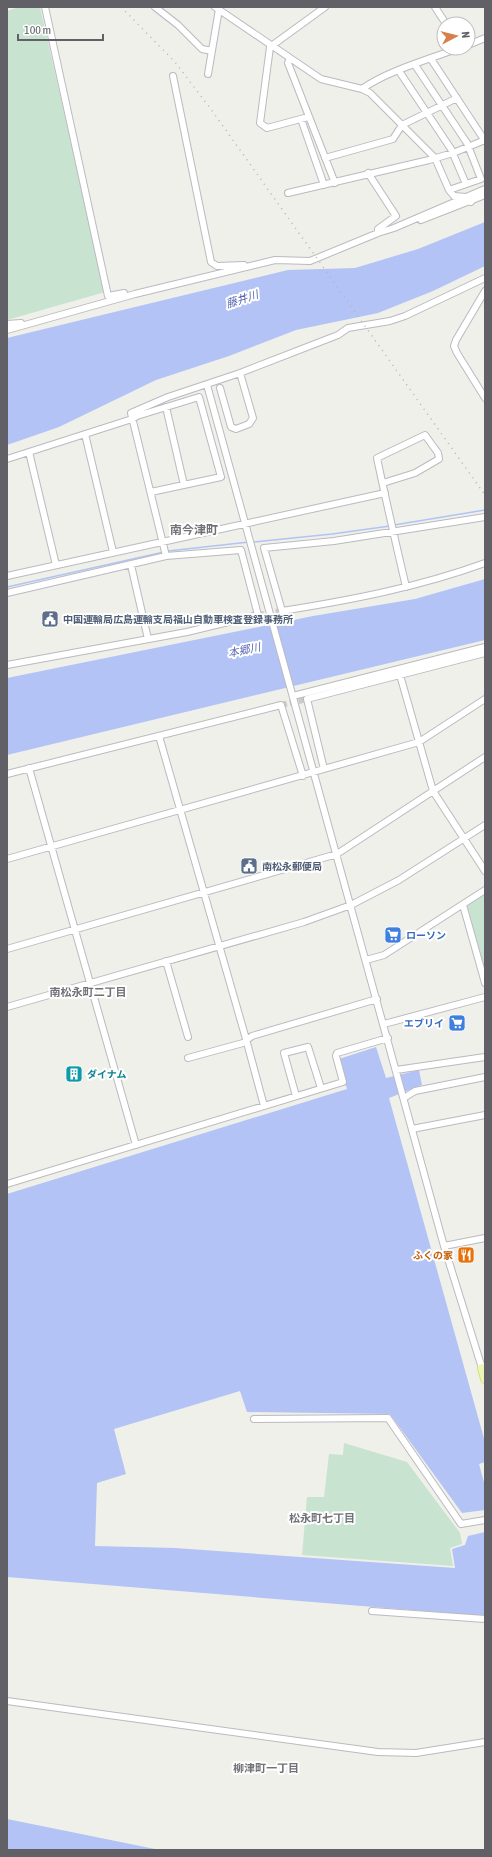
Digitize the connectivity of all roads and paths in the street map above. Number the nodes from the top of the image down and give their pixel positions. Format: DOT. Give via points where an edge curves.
graph roads {
  1 [pos="45,7"];
  2 [pos="155,7"];
  3 [pos="325,7"];
  4 [pos="434,7"];
  5 [pos="217,8"];
  6 [pos="440,16"];
  7 [pos="274,46"];
  8 [pos="212,51"];
  9 [pos="439,56"];
  10 [pos="290,58"];
  11 [pos="431,59"];
  12 [pos="415,66"];
  13 [pos="399,71"];
  14 [pos="208,74"];
  15 [pos="173,76"];
  16 [pos="362,89"];
  17 [pos="457,98"];
  18 [pos="441,105"];
  19 [pos="427,112"];
  20 [pos="308,117"];
  21 [pos="300,119"];
  22 [pos="402,125"];
  23 [pos="485,141"];
  24 [pos="469,147"];
  25 [pos="453,153"];
  26 [pos="325,158"];
  27 [pos="435,158"];
  28 [pos="368,173"];
  29 [pos="335,183"];
  30 [pos="466,184"];
  31 [pos="324,185"];
  32 [pos="485,189"];
  33 [pos="449,190"];
  34 [pos="288,193"];
  35 [pos="485,195"];
  36 [pos="466,197"];
  37 [pos="471,202"];
  38 [pos="394,228"];
  39 [pos="378,233"];
  40 [pos="259,264"];
  41 [pos="485,278"];
  42 [pos="485,291"];
  43 [pos="135,294"];
  44 [pos="31,323"];
  45 [pos="7,324"];
  46 [pos="7,330"];
  47 [pos="240,373"];
  48 [pos="207,385"];
  49 [pos="220,388"];
  50 [pos="485,398"];
  51 [pos="166,407"];
  52 [pos="132,419"];
  53 [pos="85,434"];
  54 [pos="29,452"];
  55 [pos="7,460"];
  56 [pos="383,483"];
  57 [pos="184,485"];
  58 [pos="151,492"];
  59 [pos="385,492"];
  60 [pos="485,517"];
  61 [pos="245,523"];
  62 [pos="394,532"];
  63 [pos="164,543"];
  64 [pos="113,552"];
  65 [pos="166,556"];
  66 [pos="485,563"];
  67 [pos="56,565"];
  68 [pos="131,565"];
  69 [pos="7,576"];
  70 [pos="406,587"];
  71 [pos="7,593"];
  72 [pos="148,639"];
  73 [pos="485,647"];
  74 [pos="485,653"];
  75 [pos="7,665"];
  76 [pos="400,675"];
  77 [pos="293,695"];
  78 [pos="485,699"];
  79 [pos="160,736"];
  80 [pos="419,742"];
  81 [pos="485,757"];
  82 [pos="29,768"];
  83 [pos="324,769"];
  84 [pos="314,772"];
  85 [pos="7,774"];
  86 [pos="303,776"];
  87 [pos="433,791"];
  88 [pos="181,810"];
  89 [pos="485,825"];
  90 [pos="464,838"];
  91 [pos="51,847"];
  92 [pos="337,854"];
  93 [pos="7,860"];
  94 [pos="485,871"];
  95 [pos="485,890"];
  96 [pos="204,893"];
  97 [pos="351,905"];
  98 [pos="463,905"];
  99 [pos="75,930"];
  100 [pos="220,946"];
  101 [pos="7,949"];
  102 [pos="366,960"];
  103 [pos="166,961"];
  104 [pos="485,982"];
  105 [pos="89,983"];
  106 [pos="485,997"];
  107 [pos="377,999"];
  108 [pos="7,1007"];
  109 [pos="384,1024"];
  110 [pos="188,1037"];
  111 [pos="388,1038"];
  112 [pos="246,1039"];
  113 [pos="485,1057"];
  114 [pos="188,1058"];
  115 [pos="397,1072"];
  116 [pos="485,1077"];
  117 [pos="321,1088"];
  118 [pos="296,1096"];
  119 [pos="403,1096"];
  120 [pos="264,1106"];
  121 [pos="485,1115"];
  122 [pos="412,1129"];
  123 [pos="136,1145"];
  124 [pos="7,1183"];
  125 [pos="485,1238"];
  126 [pos="444,1246"];
  127 [pos="484,1368"];
  128 [pos="485,1379"];
  129 [pos="254,1419"];
  130 [pos="485,1520"];
  131 [pos="372,1611"];
  132 [pos="485,1619"];
  133 [pos="7,1700"];
  134 [pos="485,1742"];
  1 -- 43 [label="street" via="108,296 132,292"];
  2 -- 8 [label="street" via="178,25 202,50"];
  3 -- 7 [label="street"];
  4 -- 6 [label="street"];
  5 -- 7 [label="street"];
  5 -- 8 [label="street"];
  7 -- 10 [label="street"];
  7 -- 21 [label="street" via="270,47 260,122 267,128"];
  8 -- 14 [label="street"];
  9 -- 11 [label="street"];
  10 -- 16 [label="street" via="321,79"];
  10 -- 20 [label="street" via="288,63"];
  11 -- 12 [label="street"];
  11 -- 17 [label="street"];
  12 -- 13 [label="street"];
  12 -- 18 [label="street"];
  13 -- 16 [label="street"];
  13 -- 19 [label="street"];
  15 -- 40 [label="street" via="211,262 217,266"];
  16 -- 22 [label="street" via="370,93"];
  17 -- 18 [label="street"];
  17 -- 23 [label="street"];
  18 -- 19 [label="street"];
  18 -- 24 [label="street"];
  19 -- 22 [label="street"];
  19 -- 25 [label="street"];
  20 -- 21 [label="street"];
  20 -- 26 [label="street"];
  21 -- 31 [label="street"];
  22 -- 26 [label="street" via="393,139"];
  22 -- 27 [label="street"];
  23 -- 24 [label="street"];
  24 -- 25 [label="street"];
  24 -- 30 [label="street" via="481,178"];
  25 -- 27 [label="street"];
  25 -- 30 [label="street"];
  26 -- 29 [label="street"];
  27 -- 28 [label="street"];
  27 -- 33 [label="street"];
  28 -- 29 [label="street"];
  28 -- 39 [label="street" via="396,216 378,229"];
  29 -- 31 [label="street"];
  30 -- 33 [label="street"];
  31 -- 34 [label="street"];
  32 -- 36 [label="street"];
  33 -- 36 [label="street" via="454,196"];
  35 -- 37 [label="street"];
  36 -- 37 [label="street"];
  36 -- 38 [label="street"];
  37 -- 38 [label="street"];
  38 -- 39 [label="street"];
  39 -- 40 [label="street" via="310,261 275,260"];
  40 -- 43 [label="street"];
  41 -- 47 [label="street" via="405,316 348,328 338,335"];
  42 -- 50 [label="street" via="454,346"];
  43 -- 44 [label="street"];
  44 -- 45 [label="street"];
  44 -- 46 [label="street"];
  47 -- 48 [label="street"];
  47 -- 49 [label="street" via="253,418 249,424 236,429 231,427"];
  48 -- 52 [label="street" via="131,412"];
  48 -- 61 [label="street"];
  51 -- 52 [label="street"];
  51 -- 57 [label="street"];
  51 -- 57 [label="street" via="199,397 221,477"];
  52 -- 53 [label="street"];
  52 -- 58 [label="street"];
  53 -- 54 [label="street"];
  53 -- 64 [label="street"];
  54 -- 55 [label="street"];
  54 -- 67 [label="street"];
  56 -- 56 [label="street" via="415,473 439,459 426,434 377,458"];
  56 -- 59 [label="street"];
  57 -- 58 [label="street"];
  58 -- 63 [label="street"];
  59 -- 61 [label="street"];
  59 -- 62 [label="street"];
  60 -- 62 [label="street"];
  61 -- 63 [label="street"];
  61 -- 77 [label="street"];
  62 -- 70 [label="street"];
  62 -- 70 [label="street" via="264,548 282,611 341,602"];
  63 -- 64 [label="street"];
  63 -- 65 [label="street"];
  64 -- 67 [label="street"];
  65 -- 68 [label="street"];
  65 -- 72 [label="street" via="241,550 258,615"];
  66 -- 70 [label="street"];
  67 -- 69 [label="street"];
  68 -- 71 [label="street"];
  68 -- 72 [label="street"];
  72 -- 75 [label="street"];
  73 -- 77 [label="street"];
  74 -- 76 [label="street"];
  76 -- 80 [label="street"];
  76 -- 83 [label="street" via="307,699"];
  77 -- 84 [label="street"];
  78 -- 80 [label="street"];
  79 -- 82 [label="street"];
  79 -- 86 [label="street" via="281,705"];
  79 -- 88 [label="street"];
  80 -- 83 [label="street"];
  80 -- 87 [label="street"];
  81 -- 87 [label="street"];
  82 -- 85 [label="street"];
  82 -- 91 [label="street"];
  83 -- 84 [label="street"];
  84 -- 86 [label="street"];
  84 -- 92 [label="street"];
  86 -- 88 [label="street"];
  87 -- 90 [label="street"];
  87 -- 92 [label="street"];
  88 -- 91 [label="street"];
  88 -- 96 [label="street"];
  89 -- 90 [label="street"];
  90 -- 94 [label="street"];
  90 -- 97 [label="street" via="399,880"];
  91 -- 93 [label="street"];
  91 -- 99 [label="street"];
  92 -- 96 [label="street"];
  92 -- 97 [label="street"];
  95 -- 98 [label="street"];
  96 -- 99 [label="street"];
  96 -- 100 [label="street"];
  97 -- 100 [label="street" via="304,922"];
  97 -- 102 [label="street"];
  98 -- 102 [label="street" via="384,955"];
  98 -- 104 [label="street"];
  99 -- 101 [label="street"];
  99 -- 105 [label="street"];
  100 -- 103 [label="street"];
  100 -- 112 [label="street"];
  102 -- 107 [label="street"];
  103 -- 105 [label="street"];
  103 -- 110 [label="street"];
  105 -- 108 [label="street"];
  105 -- 123 [label="street"];
  106 -- 109 [label="street"];
  107 -- 109 [label="street"];
  107 -- 112 [label="street"];
  109 -- 111 [label="street"];
  111 -- 115 [label="street"];
  111 -- 117 [label="street" via="337,1053 343,1082"];
  112 -- 114 [label="street" via="243,1043"];
  112 -- 120 [label="street"];
  113 -- 115 [label="street"];
  115 -- 119 [label="street"];
  116 -- 119 [label="street" via="415,1091"];
  117 -- 118 [label="street"];
  117 -- 118 [label="street" via="308,1047 284,1053"];
  118 -- 120 [label="street"];
  119 -- 122 [label="street"];
  120 -- 123 [label="street"];
  121 -- 122 [label="street"];
  122 -- 126 [label="street"];
  123 -- 124 [label="street"];
  125 -- 126 [label="street"];
  126 -- 127 [label="street"];
  127 -- 128 [label="main road"];
  129 -- 130 [label="street" via="388,1418 461,1524"];
  131 -- 132 [label="street"];
  133 -- 134 [label="street" via="378,1752 416,1753"];
}
